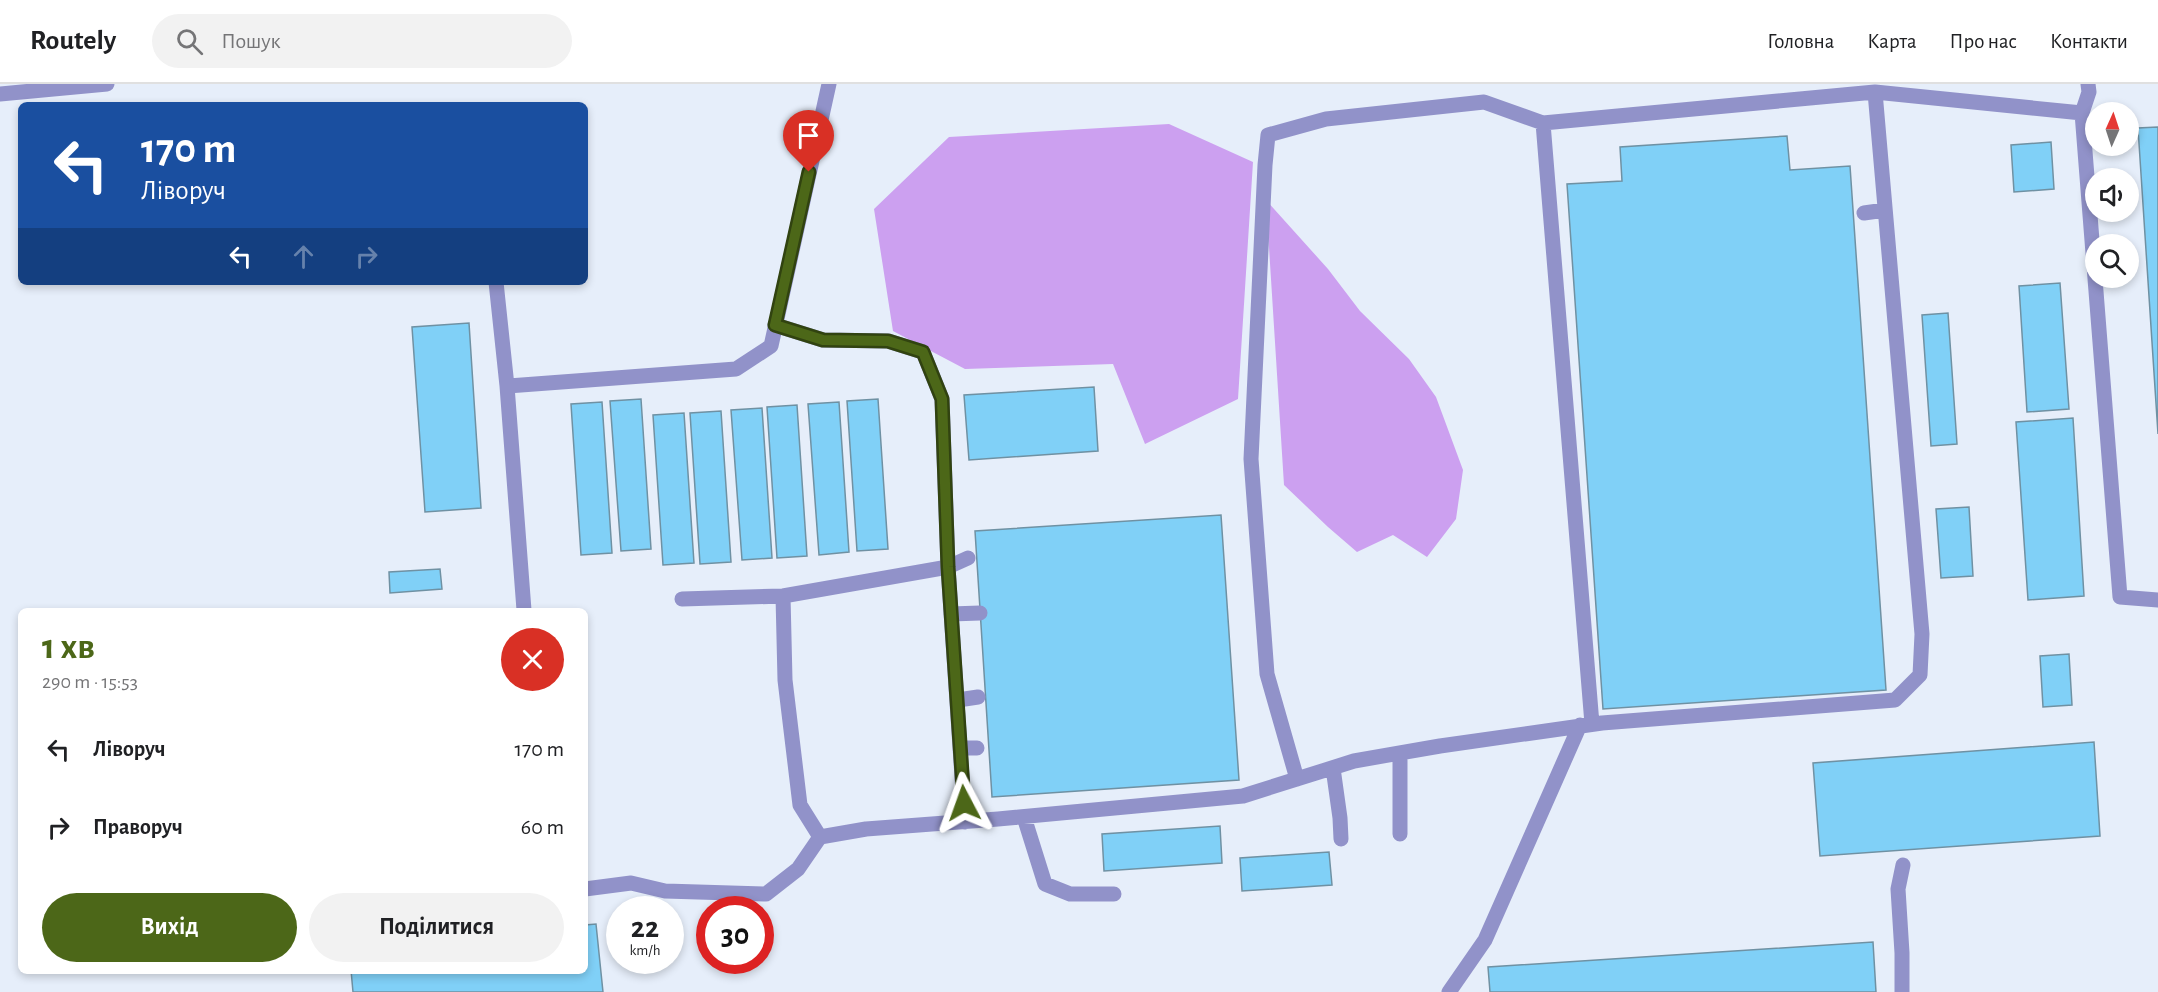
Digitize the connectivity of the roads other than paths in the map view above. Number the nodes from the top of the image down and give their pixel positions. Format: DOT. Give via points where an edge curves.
graph roads {
  1 [pos="107,84"];
  2 [pos="829,84"];
  3 [pos="2088,84"];
  4 [pos="1875,92"];
  5 [pos="0,94"];
  6 [pos="2082,113"];
  7 [pos="1544,123"];
  8 [pos="1885,210"];
  9 [pos="1864,213"];
  10 [pos="496,285"];
  11 [pos="775,325"];
  12 [pos="507,386"];
  13 [pos="968,558"];
  14 [pos="948,567"];
  15 [pos="783,596"];
  16 [pos="682,599"];
  17 [pos="2158,600"];
  18 [pos="524,608"];
  19 [pos="980,613"];
  20 [pos="951,614"];
  21 [pos="978,697"];
  22 [pos="958,700"];
  23 [pos="1586,725"];
  24 [pos="977,747"];
  25 [pos="960,748"];
  26 [pos="1400,753"];
  27 [pos="1333,768"];
  28 [pos="1297,779"];
  29 [pos="1024,817"];
  30 [pos="965,822"];
  31 [pos="1400,834"];
  32 [pos="820,837"];
  33 [pos="1341,839"];
  34 [pos="1903,865"];
  35 [pos="588,889"];
  36 [pos="1114,894"];
  37 [pos="1449,992"];
  38 [pos="1902,992"];
  1 -- 5 [label="street"];
  2 -- 11 [label="street"];
  3 -- 6 [label="street"];
  4 -- 6 [label="street"];
  4 -- 7 [label="street"];
  4 -- 8 [label="street"];
  6 -- 17 [label="street" via="2120,597"];
  7 -- 23 [label="street"];
  7 -- 28 [label="street" via="1484,102 1326,119 1268,135 1251,459 1267,674"];
  8 -- 9 [label="street"];
  8 -- 23 [label="street" via="1922,634 1920,675 1895,700"];
  10 -- 12 [label="street"];
  11 -- 12 [label="street" via="771,346 736,369"];
  11 -- 14 [label="street" via="823,340 888,341 923,352 942,399"];
  12 -- 18 [label="street"];
  13 -- 14 [label="street"];
  14 -- 15 [label="street"];
  14 -- 20 [label="street"];
  15 -- 16 [label="street"];
  15 -- 32 [label="street" via="785,680 800,805"];
  19 -- 20 [label="street"];
  20 -- 22 [label="street"];
  21 -- 22 [label="street"];
  22 -- 25 [label="street"];
  23 -- 26 [label="street"];
  23 -- 37 [label="street" via="1485,940"];
  24 -- 25 [label="street"];
  25 -- 30 [label="street"];
  26 -- 27 [label="street"];
  26 -- 31 [label="street"];
  27 -- 28 [label="street"];
  27 -- 33 [label="street"];
  28 -- 29 [label="street" via="1243,796"];
  29 -- 30 [label="street"];
  29 -- 36 [label="street" via="1045,885 1070,894"];
  30 -- 32 [label="street" via="866,829"];
  32 -- 35 [label="street" via="798,869 766,894 665,891 631,883"];
  34 -- 38 [label="street" via="1898,889"];
}
